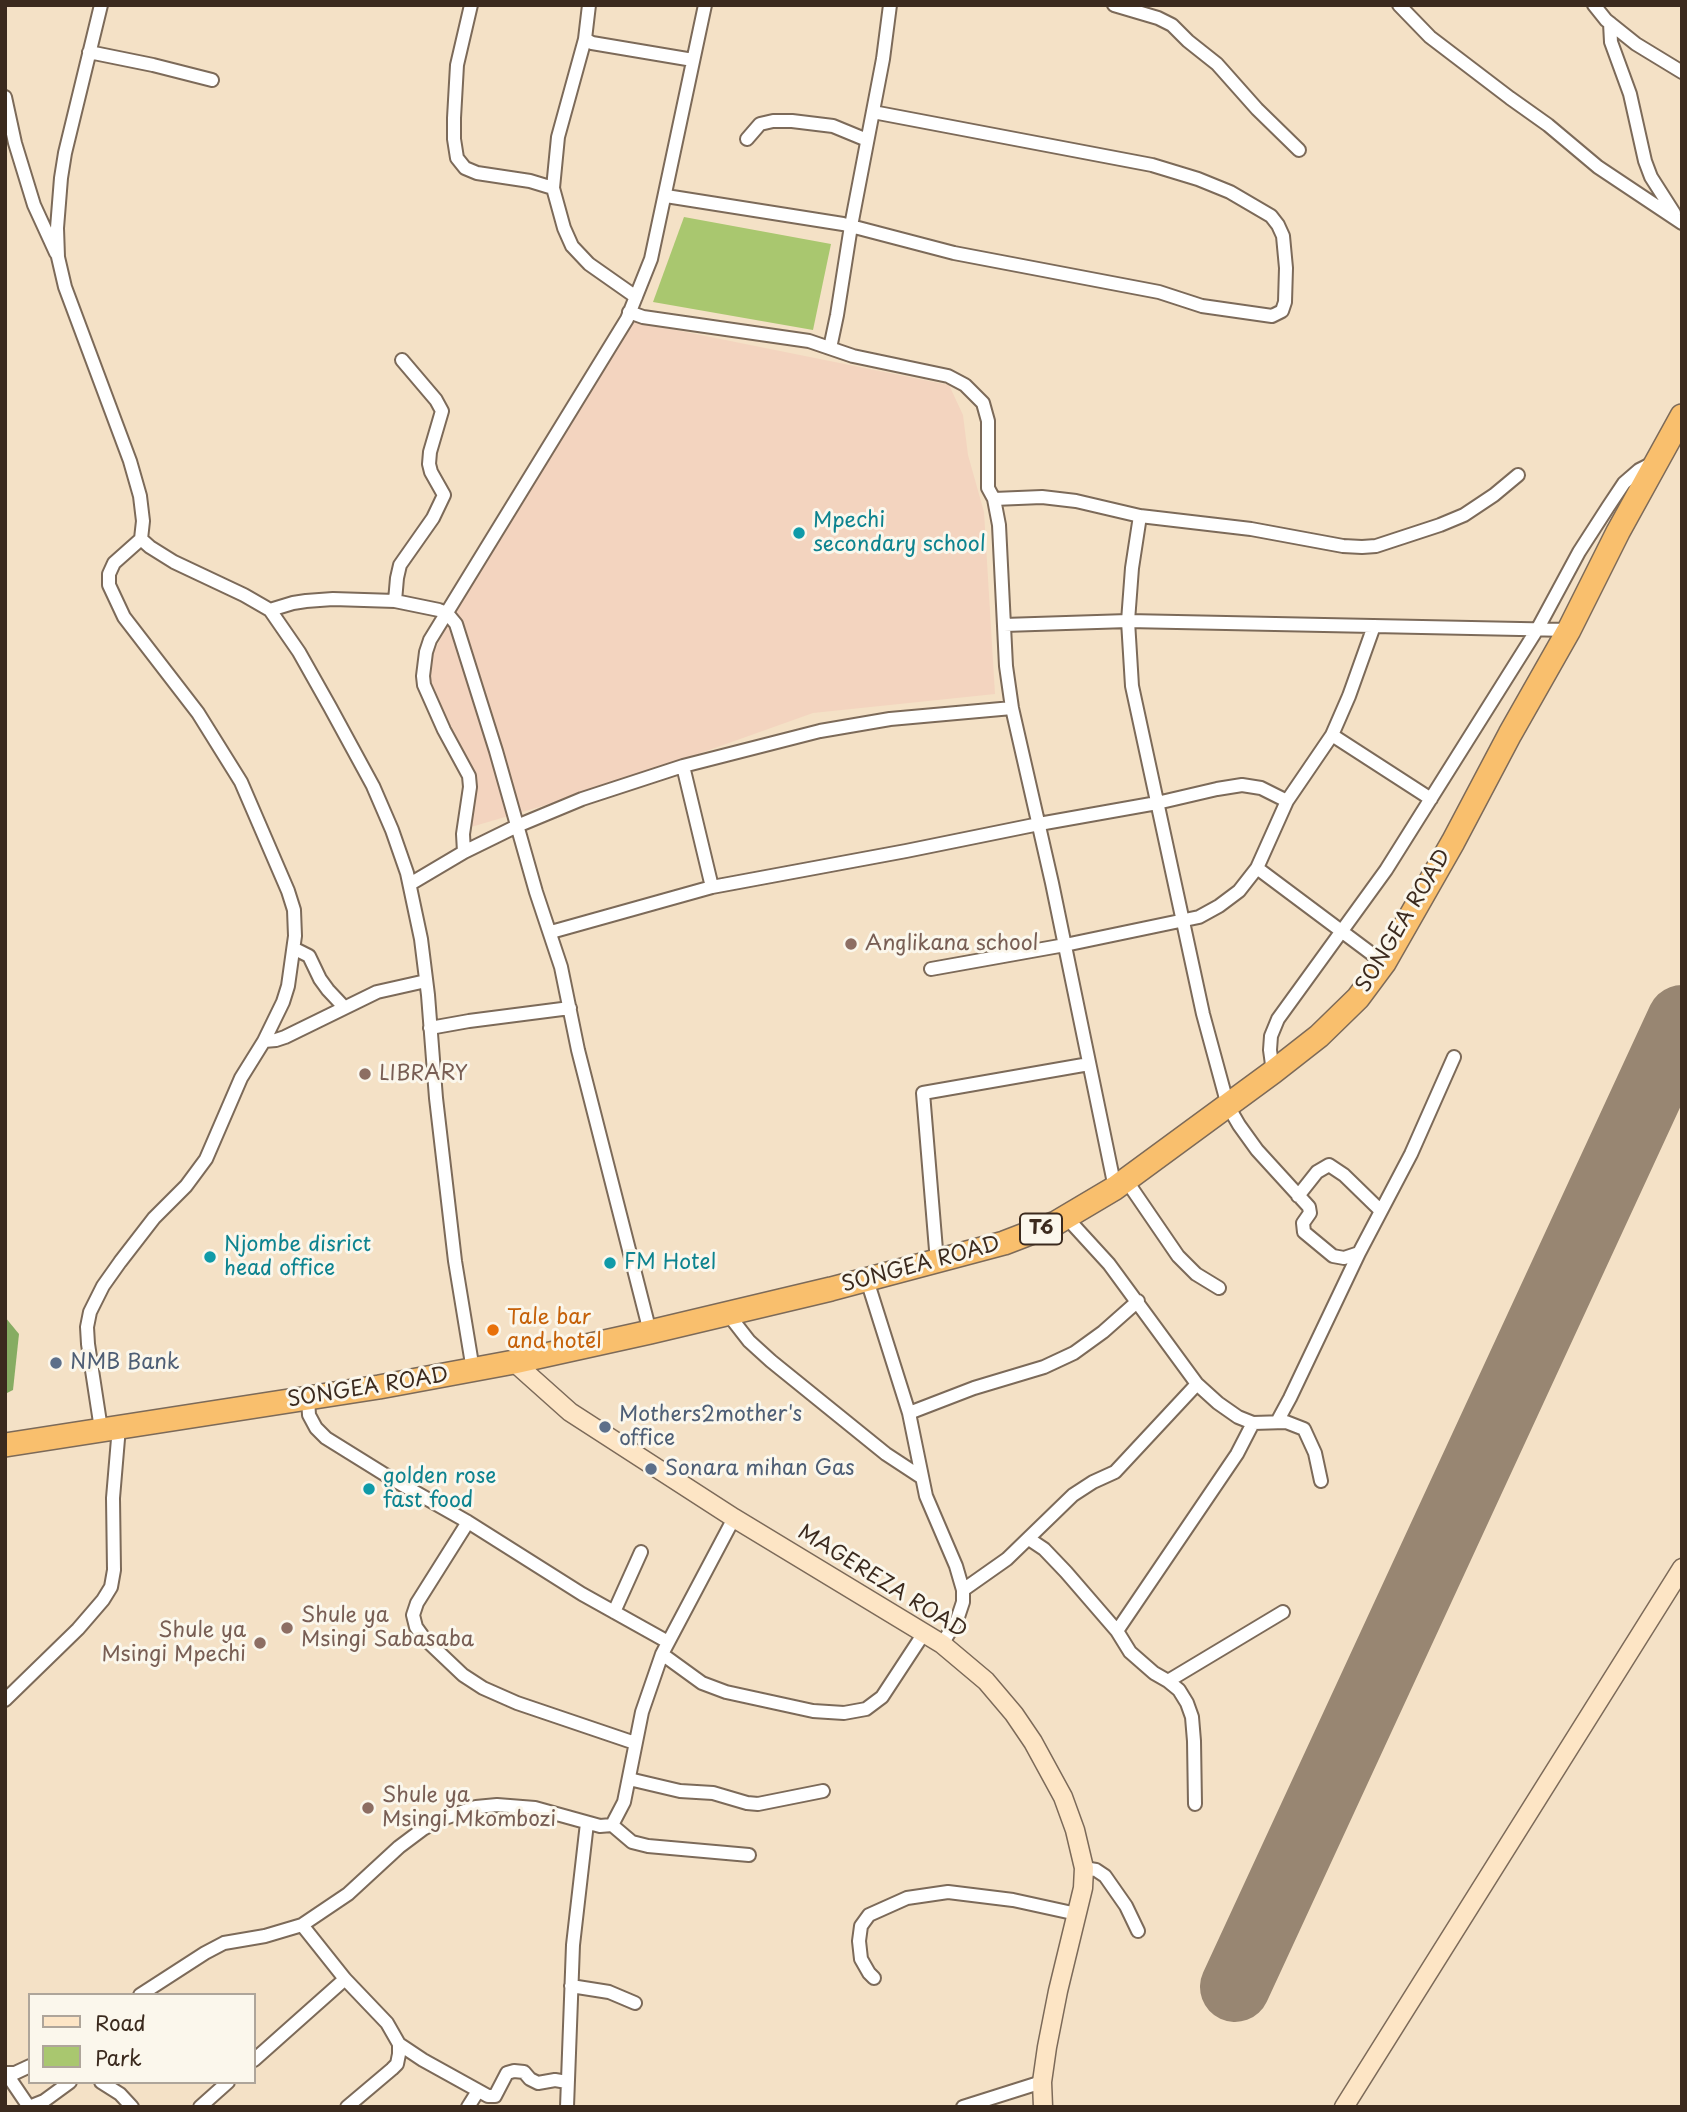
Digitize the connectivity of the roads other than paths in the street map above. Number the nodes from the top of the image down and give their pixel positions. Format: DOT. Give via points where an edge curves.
graph roads {
  1 [pos="101,5"];
  2 [pos="471,5"];
  3 [pos="589,5"];
  4 [pos="705,5"];
  5 [pos="890,5"];
  6 [pos="1114,5"];
  7 [pos="1399,5"];
  8 [pos="1594,5"];
  9 [pos="1610,23"];
  10 [pos="585,39"];
  11 [pos="89,52"];
  12 [pos="693,61"];
  13 [pos="1682,72"];
  14 [pos="212,80"];
  15 [pos="5,97"];
  16 [pos="873,112"];
  17 [pos="747,139"];
  18 [pos="867,140"];
  19 [pos="1299,150"];
  20 [pos="553,188"];
  21 [pos="666,196"];
  22 [pos="1680,222"];
  23 [pos="851,226"];
  24 [pos="58,257"];
  25 [pos="636,297"];
  26 [pos="629,312"];
  27 [pos="830,348"];
  28 [pos="402,360"];
  29 [pos="1682,416"];
  30 [pos="1656,462"];
  31 [pos="1518,475"];
  32 [pos="994,499"];
  33 [pos="1140,516"];
  34 [pos="141,539"];
  35 [pos="395,601"];
  36 [pos="270,610"];
  37 [pos="447,613"];
  38 [pos="1128,621"];
  39 [pos="1004,625"];
  40 [pos="1374,626"];
  41 [pos="1538,628"];
  42 [pos="1569,630"];
  43 [pos="1012,708"];
  44 [pos="1332,735"];
  45 [pos="683,766"];
  46 [pos="1432,799"];
  47 [pos="1287,801"];
  48 [pos="1157,803"];
  49 [pos="1039,824"];
  50 [pos="517,826"];
  51 [pos="464,852"];
  52 [pos="1257,868"];
  53 [pos="410,884"];
  54 [pos="712,887"];
  55 [pos="1183,920"];
  56 [pos="1343,931"];
  57 [pos="551,932"];
  58 [pos="1065,945"];
  59 [pos="295,949"];
  60 [pos="1384,963"];
  61 [pos="931,968"];
  62 [pos="426,981"];
  63 [pos="344,1007"];
  64 [pos="570,1009"];
  65 [pos="430,1028"];
  66 [pos="264,1041"];
  67 [pos="1454,1057"];
  68 [pos="1089,1064"];
  69 [pos="1273,1072"];
  70 [pos="1228,1106"];
  71 [pos="1121,1184"];
  72 [pos="1298,1196"];
  73 [pos="1381,1211"];
  74 [pos="1066,1217"];
  75 [pos="1359,1253"];
  76 [pos="937,1262"];
  77 [pos="867,1280"];
  78 [pos="1219,1288"];
  79 [pos="1138,1301"];
  80 [pos="728,1314"];
  81 [pos="650,1332"];
  82 [pos="514,1362"];
  83 [pos="473,1370"];
  84 [pos="1197,1384"];
  85 [pos="307,1398"];
  86 [pos="1290,1398"];
  87 [pos="909,1413"];
  88 [pos="1277,1422"];
  89 [pos="1253,1423"];
  90 [pos="1297,1426"];
  91 [pos="110,1428"];
  92 [pos="5,1446"];
  93 [pos="921,1477"];
  94 [pos="1321,1481"];
  95 [pos="734,1518"];
  96 [pos="468,1522"];
  97 [pos="1030,1539"];
  98 [pos="641,1552"];
  99 [pos="1682,1568"];
  100 [pos="963,1590"];
  101 [pos="614,1612"];
  102 [pos="1283,1612"];
  103 [pos="1116,1631"];
  104 [pos="924,1633"];
  105 [pos="942,1644"];
  106 [pos="665,1648"];
  107 [pos="1168,1681"];
  108 [pos="5,1700"];
  109 [pos="635,1743"];
  110 [pos="629,1779"];
  111 [pos="823,1791"];
  112 [pos="1195,1804"];
  113 [pos="587,1823"];
  114 [pos="612,1825"];
  115 [pos="749,1855"];
  116 [pos="1084,1868"];
  117 [pos="1077,1914"];
  118 [pos="302,1925"];
  119 [pos="1138,1931"];
  120 [pos="874,1978"];
  121 [pos="345,1979"];
  122 [pos="571,1986"];
  123 [pos="143,1993"];
  124 [pos="635,2003"];
  125 [pos="399,2044"];
  126 [pos="256,2058"];
  127 [pos="28,2067"];
  128 [pos="6,2073"];
  129 [pos="1042,2081"];
  130 [pos="568,2082"];
  131 [pos="68,2084"];
  132 [pos="104,2084"];
  133 [pos="226,2084"];
  134 [pos="478,2091"];
  135 [pos="29,2107"];
  136 [pos="132,2107"];
  137 [pos="200,2107"];
  138 [pos="347,2107"];
  139 [pos="468,2107"];
  140 [pos="567,2107"];
  141 [pos="963,2107"];
  142 [pos="1043,2107"];
  143 [pos="1344,2107"];
  1 -- 11 [label="street"];
  2 -- 20 [label="street" via="457,65 453,118 457,158 477,173"];
  3 -- 10 [label="street"];
  4 -- 12 [label="street"];
  5 -- 16 [label="street"];
  6 -- 19 [label="street" via="1171,25 1217,64"];
  7 -- 22 [label="street" via="1430,37 1598,167"];
  8 -- 9 [label="street"];
  9 -- 13 [label="street" via="1649,54"];
  9 -- 22 [label="street" via="1611,42 1630,94 1645,161"];
  10 -- 12 [label="street"];
  10 -- 20 [label="street" via="558,137"];
  11 -- 14 [label="street"];
  11 -- 24 [label="street" via="61,178"];
  12 -- 21 [label="street"];
  15 -- 24 [label="street" via="34,205"];
  16 -- 18 [label="street"];
  16 -- 23 [label="street" via="1152,165 1230,192 1278,225 1286,258 1286,303 1272,316 1202,306 1159,292 954,253"];
  17 -- 18 [label="street" via="760,124 792,121 833,126"];
  18 -- 23 [label="street"];
  20 -- 25 [label="street" via="572,246"];
  21 -- 23 [label="street"];
  21 -- 25 [label="street" via="651,259"];
  23 -- 27 [label="street"];
  24 -- 34 [label="street" via="137,482"];
  25 -- 26 [label="street"];
  26 -- 27 [label="street" via="774,334"];
  26 -- 37 [label="street"];
  27 -- 32 [label="street" via="948,376 977,395 988,421 987,477"];
  28 -- 35 [label="street" via="442,411 429,464 444,495 400,565"];
  29 -- 30 [label="highway, SONGEA ROAD / T6"];
  30 -- 41 [label="street" via="1624,484 1578,552"];
  30 -- 42 [label="highway, SONGEA ROAD / T6"];
  31 -- 33 [label="street" via="1464,515 1377,546 1343,546"];
  32 -- 33 [label="street" via="1042,497"];
  32 -- 39 [label="street"];
  33 -- 38 [label="street"];
  34 -- 36 [label="street" via="174,562"];
  34 -- 59 [label="street" via="114,563 109,585 124,617 198,713 241,782 288,891 294,910"];
  35 -- 36 [label="street" via="333,599"];
  35 -- 37 [label="street"];
  36 -- 53 [label="street" via="299,652 373,786"];
  37 -- 50 [label="street" via="461,638"];
  37 -- 51 [label="street" via="430,640 423,676 444,730 469,774"];
  38 -- 39 [label="street"];
  38 -- 40 [label="street"];
  38 -- 48 [label="street" via="1132,686"];
  39 -- 43 [label="street"];
  40 -- 41 [label="street"];
  40 -- 44 [label="street"];
  41 -- 42 [label="street"];
  41 -- 46 [label="street"];
  42 -- 60 [label="highway, SONGEA ROAD / T6"];
  43 -- 45 [label="street" via="890,719 820,731"];
  43 -- 49 [label="street"];
  44 -- 46 [label="street"];
  44 -- 47 [label="street"];
  45 -- 50 [label="street"];
  45 -- 54 [label="street"];
  46 -- 56 [label="street"];
  47 -- 48 [label="street" via="1261,788 1242,786"];
  47 -- 52 [label="street"];
  48 -- 49 [label="street"];
  48 -- 55 [label="street"];
  49 -- 54 [label="street"];
  49 -- 58 [label="street"];
  50 -- 51 [label="street"];
  50 -- 57 [label="street"];
  51 -- 53 [label="street"];
  52 -- 55 [label="street" via="1239,891 1219,906"];
  52 -- 56 [label="street"];
  53 -- 62 [label="street"];
  54 -- 57 [label="street"];
  55 -- 58 [label="street"];
  55 -- 70 [label="street"];
  56 -- 60 [label="street"];
  56 -- 69 [label="street" via="1278,1019 1271,1036"];
  57 -- 64 [label="street"];
  58 -- 61 [label="street"];
  58 -- 68 [label="street"];
  59 -- 63 [label="street" via="309,956 320,979"];
  59 -- 66 [label="street" via="283,1002"];
  60 -- 69 [label="highway, SONGEA ROAD / T6" via="1358,998"];
  62 -- 63 [label="street" via="377,992"];
  62 -- 65 [label="street"];
  63 -- 66 [label="street" via="285,1037"];
  64 -- 65 [label="street"];
  64 -- 81 [label="street"];
  65 -- 83 [label="street" via="454,1261"];
  66 -- 91 [label="street" via="241,1078 206,1159 147,1227 103,1286 90,1312 88,1344"];
  67 -- 73 [label="street"];
  68 -- 71 [label="street"];
  68 -- 76 [label="street" via="923,1093"];
  69 -- 70 [label="highway, SONGEA ROAD / T6"];
  70 -- 71 [label="highway, SONGEA ROAD / T6"];
  70 -- 72 [label="street" via="1252,1144"];
  71 -- 74 [label="highway, SONGEA ROAD / T6"];
  71 -- 78 [label="street" via="1178,1256"];
  72 -- 73 [label="street" via="1317,1172 1329,1166"];
  72 -- 75 [label="street" via="1309,1208 1303,1227 1313,1241 1338,1258"];
  73 -- 75 [label="street"];
  74 -- 76 [label="highway, SONGEA ROAD / T6" via="1030,1234"];
  74 -- 79 [label="street"];
  75 -- 86 [label="street"];
  76 -- 77 [label="highway, SONGEA ROAD / T6"];
  77 -- 80 [label="highway, SONGEA ROAD / T6"];
  77 -- 87 [label="street"];
  79 -- 84 [label="street"];
  79 -- 87 [label="street" via="1074,1353"];
  80 -- 81 [label="highway, SONGEA ROAD / T6"];
  80 -- 93 [label="street" via="771,1361"];
  81 -- 82 [label="highway, SONGEA ROAD / T6"];
  82 -- 83 [label="highway, SONGEA ROAD / T6"];
  82 -- 95 [label="street, MAGEREZA ROAD" via="570,1412"];
  83 -- 85 [label="highway, SONGEA ROAD / T6"];
  84 -- 89 [label="street" via="1238,1417"];
  84 -- 97 [label="street" via="1115,1472 1073,1495"];
  85 -- 91 [label="highway, SONGEA ROAD / T6"];
  85 -- 96 [label="street" via="309,1415 326,1438"];
  86 -- 88 [label="street"];
  86 -- 90 [label="street"];
  87 -- 93 [label="street"];
  88 -- 89 [label="street"];
  88 -- 90 [label="street"];
  89 -- 103 [label="street" via="1237,1454"];
  90 -- 94 [label="street" via="1310,1438"];
  91 -- 92 [label="highway, SONGEA ROAD / T6"];
  91 -- 108 [label="street" via="114,1478 111,1587 78,1629"];
  93 -- 100 [label="street"];
  95 -- 104 [label="street, MAGEREZA ROAD"];
  95 -- 106 [label="street"];
  96 -- 101 [label="street"];
  96 -- 109 [label="street" via="417,1604 416,1627 424,1638 483,1688"];
  97 -- 100 [label="street"];
  97 -- 103 [label="street" via="1055,1560"];
  98 -- 101 [label="street"];
  99 -- 143 [label="street"];
  100 -- 105 [label="street" via="957,1620"];
  101 -- 106 [label="street"];
  102 -- 107 [label="street"];
  103 -- 107 [label="street" via="1139,1661"];
  104 -- 105 [label="street, MAGEREZA ROAD"];
  104 -- 106 [label="street" via="882,1697 866,1709 844,1713 726,1692 702,1683"];
  105 -- 116 [label="street, MAGEREZA ROAD" via="986,1681 1033,1742 1063,1797"];
  106 -- 109 [label="street"];
  107 -- 112 [label="street" via="1179,1690 1192,1717"];
  109 -- 110 [label="street"];
  110 -- 111 [label="street" via="758,1804"];
  110 -- 114 [label="street"];
  113 -- 114 [label="street"];
  113 -- 118 [label="street" via="535,1808 497,1805 442,1819 399,1847 348,1894"];
  113 -- 122 [label="street"];
  114 -- 115 [label="street" via="632,1842 648,1846"];
  116 -- 117 [label="street, MAGEREZA ROAD"];
  116 -- 119 [label="street" via="1105,1876"];
  117 -- 120 [label="street" via="959,1893 907,1898 869,1915 861,1926 862,1959"];
  117 -- 129 [label="street, MAGEREZA ROAD"];
  118 -- 121 [label="street"];
  118 -- 123 [label="street" via="224,1943"];
  121 -- 125 [label="street" via="387,2023"];
  121 -- 126 [label="street"];
  122 -- 124 [label="street" via="609,1992"];
  122 -- 130 [label="street"];
  125 -- 134 [label="street"];
  125 -- 138 [label="street" via="397,2064"];
  127 -- 128 [label="street"];
  128 -- 135 [label="street"];
  129 -- 141 [label="street"];
  129 -- 142 [label="street, MAGEREZA ROAD"];
  130 -- 134 [label="street" via="538,2083 524,2072 514,2071 507,2073 495,2096"];
  130 -- 140 [label="street"];
  131 -- 135 [label="street"];
  132 -- 136 [label="street"];
  133 -- 137 [label="street"];
  134 -- 139 [label="street"];
}
